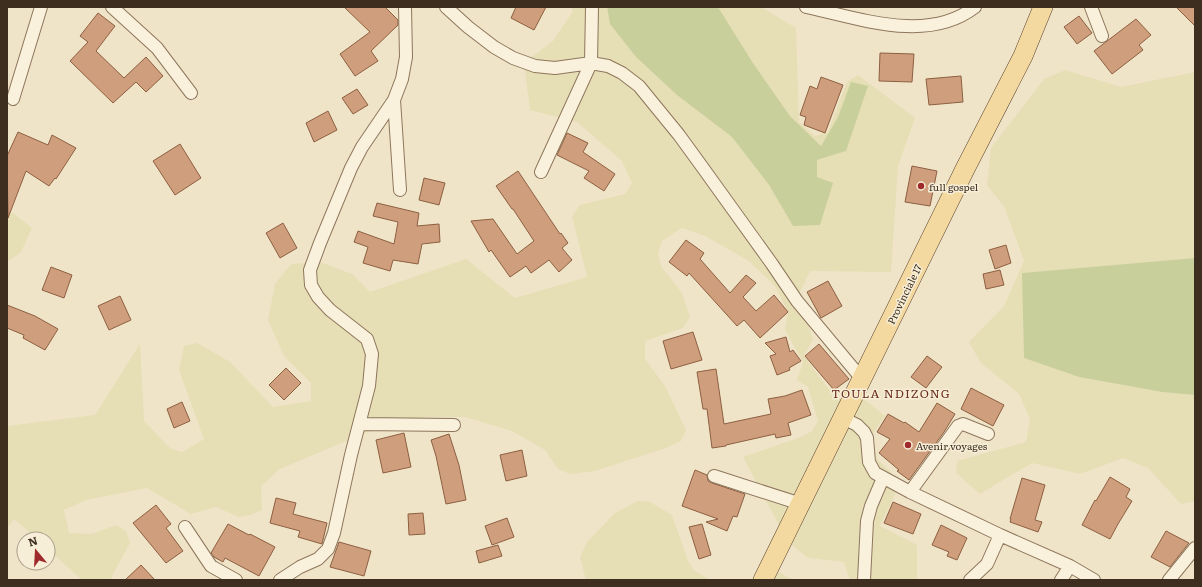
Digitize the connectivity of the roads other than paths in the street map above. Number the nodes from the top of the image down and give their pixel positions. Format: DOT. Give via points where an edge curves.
graph roads {
  1 [pos="41,7"];
  2 [pos="112,7"];
  3 [pos="405,7"];
  4 [pos="446,7"];
  5 [pos="592,7"];
  6 [pos="806,7"];
  7 [pos="975,7"];
  8 [pos="1043,7"];
  9 [pos="1091,7"];
  10 [pos="1102,36"];
  11 [pos="591,63"];
  12 [pos="190,93"];
  13 [pos="13,99"];
  14 [pos="394,100"];
  15 [pos="541,172"];
  16 [pos="400,190"];
  17 [pos="862,379"];
  18 [pos="843,418"];
  19 [pos="360,424"];
  20 [pos="454,425"];
  21 [pos="988,434"];
  22 [pos="714,476"];
  23 [pos="883,478"];
  24 [pos="910,492"];
  25 [pos="801,504"];
  26 [pos="185,527"];
  27 [pos="1000,535"];
  28 [pos="1195,548"];
  29 [pos="1070,566"];
  30 [pos="236,580"];
  31 [pos="280,580"];
  32 [pos="763,580"];
  33 [pos="864,580"];
  34 [pos="970,580"];
  35 [pos="1061,580"];
  36 [pos="1094,580"];
  37 [pos="1169,580"];
  1 -- 13 [label="street"];
  2 -- 12 [label="street" via="157,48"];
  3 -- 14 [label="street" via="406,57 402,79"];
  4 -- 11 [label="street" via="494,47 513,58 535,66 555,68"];
  5 -- 11 [label="street"];
  6 -- 7 [label="street" via="911,27 938,25 964,15"];
  8 -- 17 [label="main road, Provinciale 17" via="1023,56 964,169"];
  9 -- 10 [label="street"];
  11 -- 15 [label="street"];
  11 -- 17 [label="street" via="608,66 639,86 691,151 797,301"];
  14 -- 16 [label="street"];
  14 -- 19 [label="street" via="351,168 310,270 311,285 318,297 330,310 367,339 372,354 369,386"];
  17 -- 18 [label="main road, Provinciale 17"];
  18 -- 23 [label="street" via="864,432 869,462 875,473"];
  18 -- 25 [label="main road, Provinciale 17"];
  19 -- 20 [label="street"];
  19 -- 31 [label="street" via="328,549 318,559"];
  21 -- 24 [label="street" via="964,424 958,426"];
  22 -- 25 [label="street"];
  23 -- 24 [label="street"];
  23 -- 33 [label="street" via="871,506 868,521"];
  24 -- 27 [label="street"];
  25 -- 32 [label="main road, Provinciale 17"];
  26 -- 30 [label="street" via="211,566"];
  27 -- 29 [label="street"];
  27 -- 34 [label="street" via="987,564"];
  28 -- 37 [label="street"];
  29 -- 35 [label="street"];
  29 -- 36 [label="street"];
}
